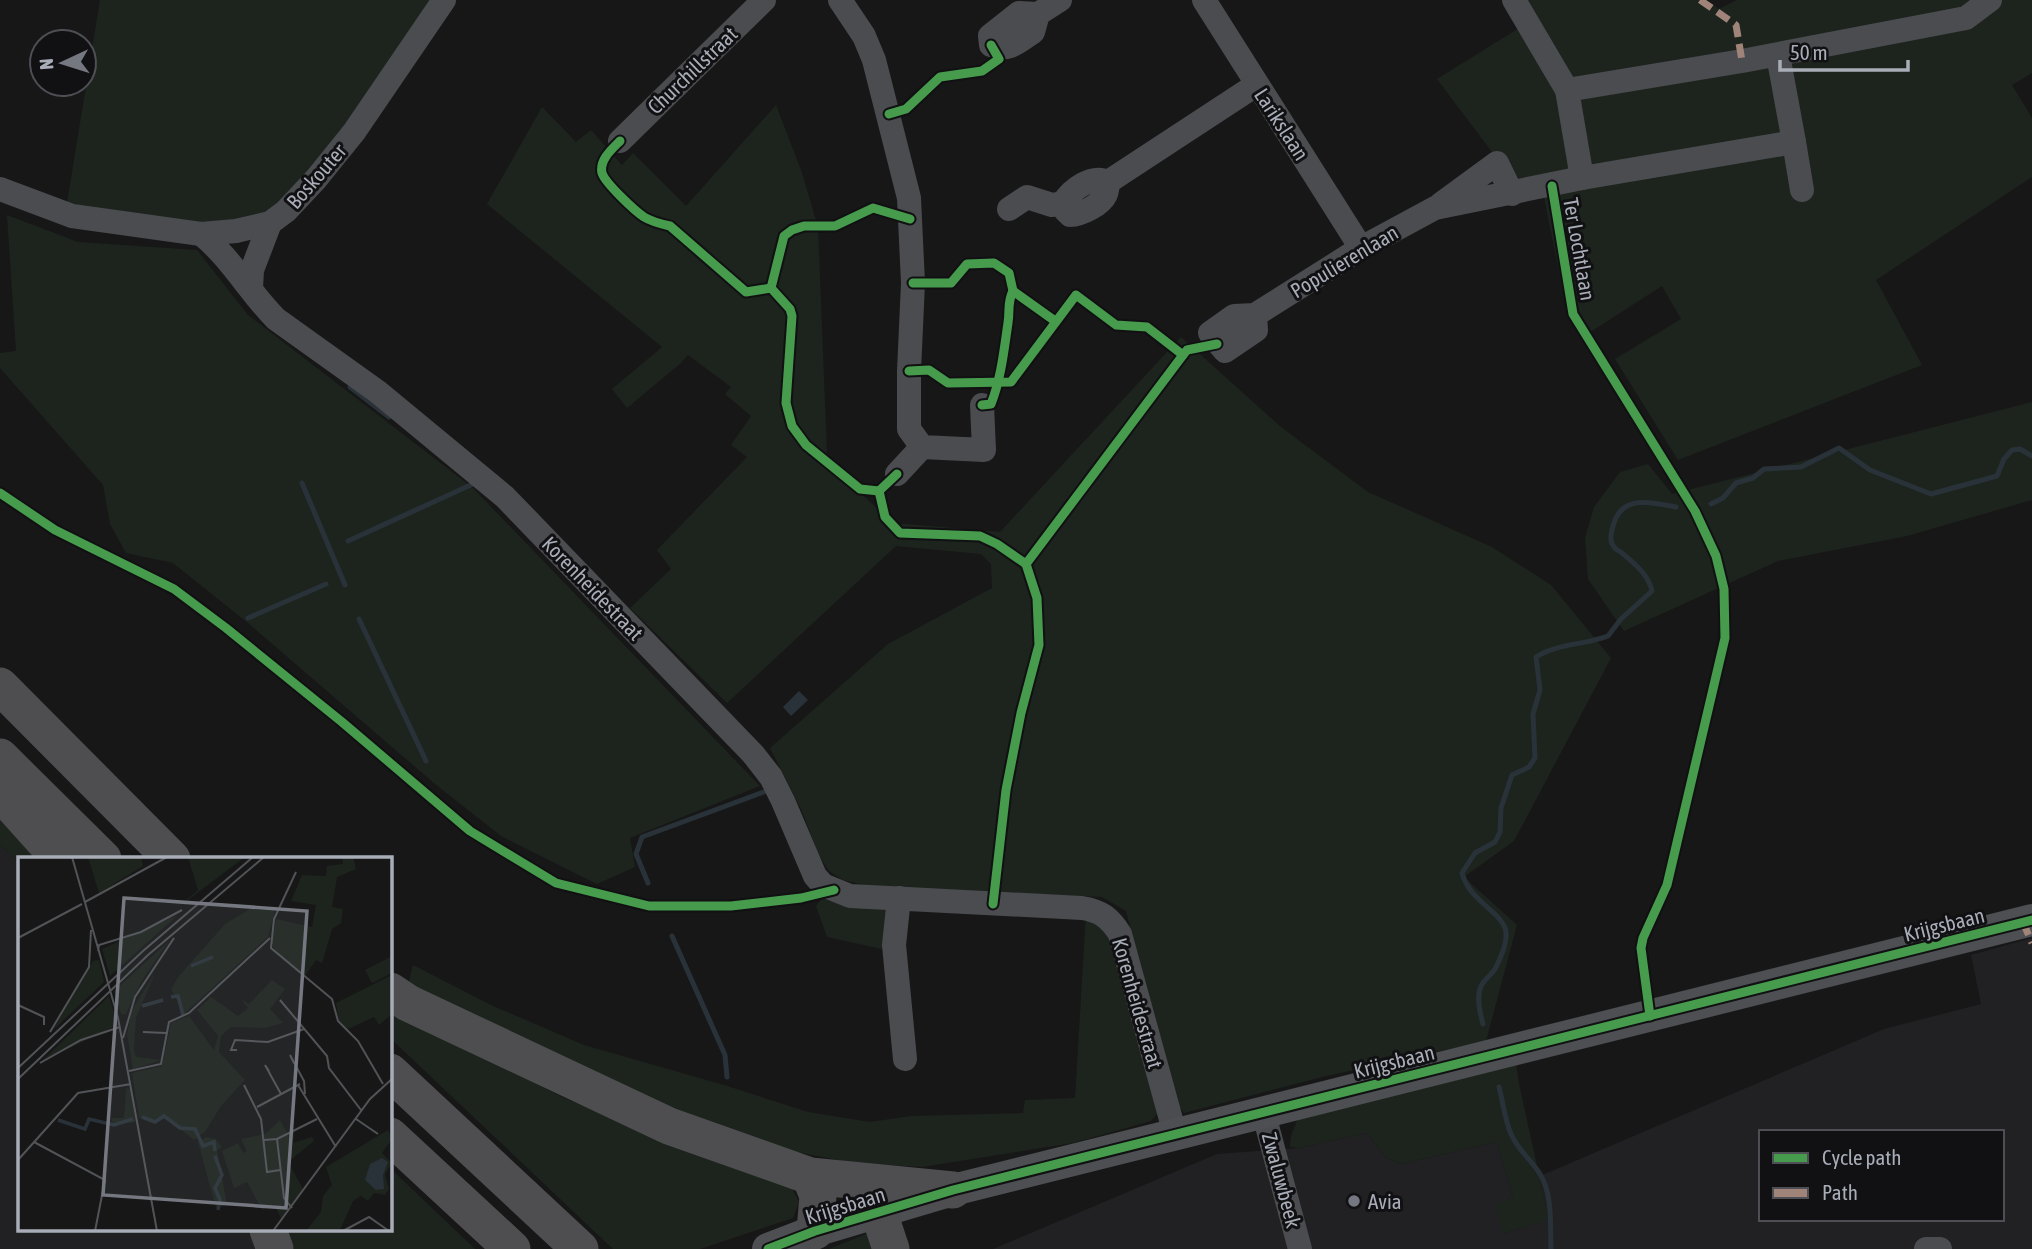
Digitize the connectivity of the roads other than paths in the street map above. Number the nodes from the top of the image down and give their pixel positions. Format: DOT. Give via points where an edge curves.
graph roads {
  1 [pos="444,0"];
  2 [pos="764,0"];
  3 [pos="840,0"];
  4 [pos="1060,0"];
  5 [pos="1204,0"];
  6 [pos="1514,0"];
  7 [pos="1990,0"];
  8 [pos="1038,14"];
  9 [pos="1778,55"];
  10 [pos="1256,85"];
  11 [pos="1567,90"];
  12 [pos="620,141"];
  13 [pos="1794,142"];
  14 [pos="1583,178"];
  15 [pos="1552,186"];
  16 [pos="0,190"];
  17 [pos="1802,190"];
  18 [pos="1512,194"];
  19 [pos="1434,208"];
  20 [pos="1009,209"];
  21 [pos="270,223"];
  22 [pos="201,233"];
  23 [pos="1361,247"];
  24 [pos="251,288"];
  25 [pos="1255,315"];
  26 [pos="982,405"];
  27 [pos="922,447"];
  28 [pos="897,474"];
  29 [pos="0,686"];
  30 [pos="0,757"];
  31 [pos="0,792"];
  32 [pos="118,806"];
  33 [pos="58,857"];
  34 [pos="101,857"];
  35 [pos="170,857"];
  36 [pos="198,857"];
  37 [pos="899,898"];
  38 [pos="2032,920"];
  39 [pos="392,992"];
  40 [pos="905,1059"];
  41 [pos="392,1074"];
  42 [pos="1263,1111"];
  43 [pos="1175,1134"];
  44 [pos="392,1138"];
  45 [pos="810,1176"];
  46 [pos="953,1191"];
  47 [pos="879,1213"];
  48 [pos="815,1231"];
  49 [pos="269,1232"];
  50 [pos="275,1249"];
  51 [pos="512,1249"];
  52 [pos="580,1249"];
  53 [pos="768,1249"];
  54 [pos="891,1249"];
  55 [pos="1300,1249"];
  56 [pos="1926,1249"];
  57 [pos="1940,1249"];
  1 -- 21 [label="street, Boskouter" via="354,132 316,179"];
  2 -- 12 [label="street, Churchillstraat"];
  3 -- 27 [label="street" via="874,60 909,198 913,283 909,429"];
  4 -- 8 [label="street"];
  5 -- 10 [label="street, Larikslaan"];
  6 -- 11 [label="street, Ter Lochtlaan"];
  7 -- 9 [label="street" via="1966,18"];
  9 -- 11 [label="street"];
  9 -- 13 [label="street"];
  10 -- 20 [label="street" via="1108,182 1087,183 1069,193 1063,203 1052,205 1027,197"];
  10 -- 23 [label="street, Larikslaan"];
  11 -- 14 [label="street, Ter Lochtlaan"];
  13 -- 14 [label="street, Ter Lochtlaan"];
  13 -- 17 [label="street"];
  14 -- 15 [label="street, Ter Lochtlaan"];
  15 -- 18 [label="street, Populierenlaan"];
  16 -- 22 [label="street, Boskouter" via="72,216"];
  18 -- 19 [label="street, Populierenlaan"];
  18 -- 19 [label="street, Populierenlaan" via="1497,163"];
  19 -- 23 [label="street, Populierenlaan"];
  21 -- 22 [label="street, Boskouter"];
  21 -- 24 [label="street" via="252,270"];
  22 -- 24 [label="street, Korenheidestraat"];
  23 -- 25 [label="street, Populierenlaan"];
  24 -- 37 [label="street, Korenheidestraat" via="276,319 378,392 505,497 744,744 771,777 815,876 824,885 850,896"];
  26 -- 27 [label="street" via="984,450"];
  27 -- 28 [label="street"];
  29 -- 32 [label="highway"];
  30 -- 34 [label="highway"];
  31 -- 33 [label="highway"];
  32 -- 35 [label="highway"];
  32 -- 36 [label="highway" via="149,813"];
  37 -- 40 [label="street" via="894,945"];
  37 -- 43 [label="street, Korenheidestraat" via="1082,908 1110,919 1120,934"];
  38 -- 42 [label="main road, Krijgsbaan"];
  39 -- 45 [label="highway" via="669,1126"];
  41 -- 52 [label="highway"];
  42 -- 43 [label="main road, Krijgsbaan"];
  42 -- 55 [label="street, Zwaluwbeek"];
  43 -- 46 [label="main road, Krijgsbaan"];
  44 -- 51 [label="highway"];
  45 -- 46 [label="highway"];
  45 -- 48 [label="highway" via="818,1196"];
  46 -- 47 [label="main road, Krijgsbaan"];
  47 -- 48 [label="main road, Krijgsbaan"];
  47 -- 54 [label="highway"];
  48 -- 53 [label="main road, Krijgsbaan"];
  49 -- 50 [label="highway"];
  56 -- 57 [label="street"];
}
